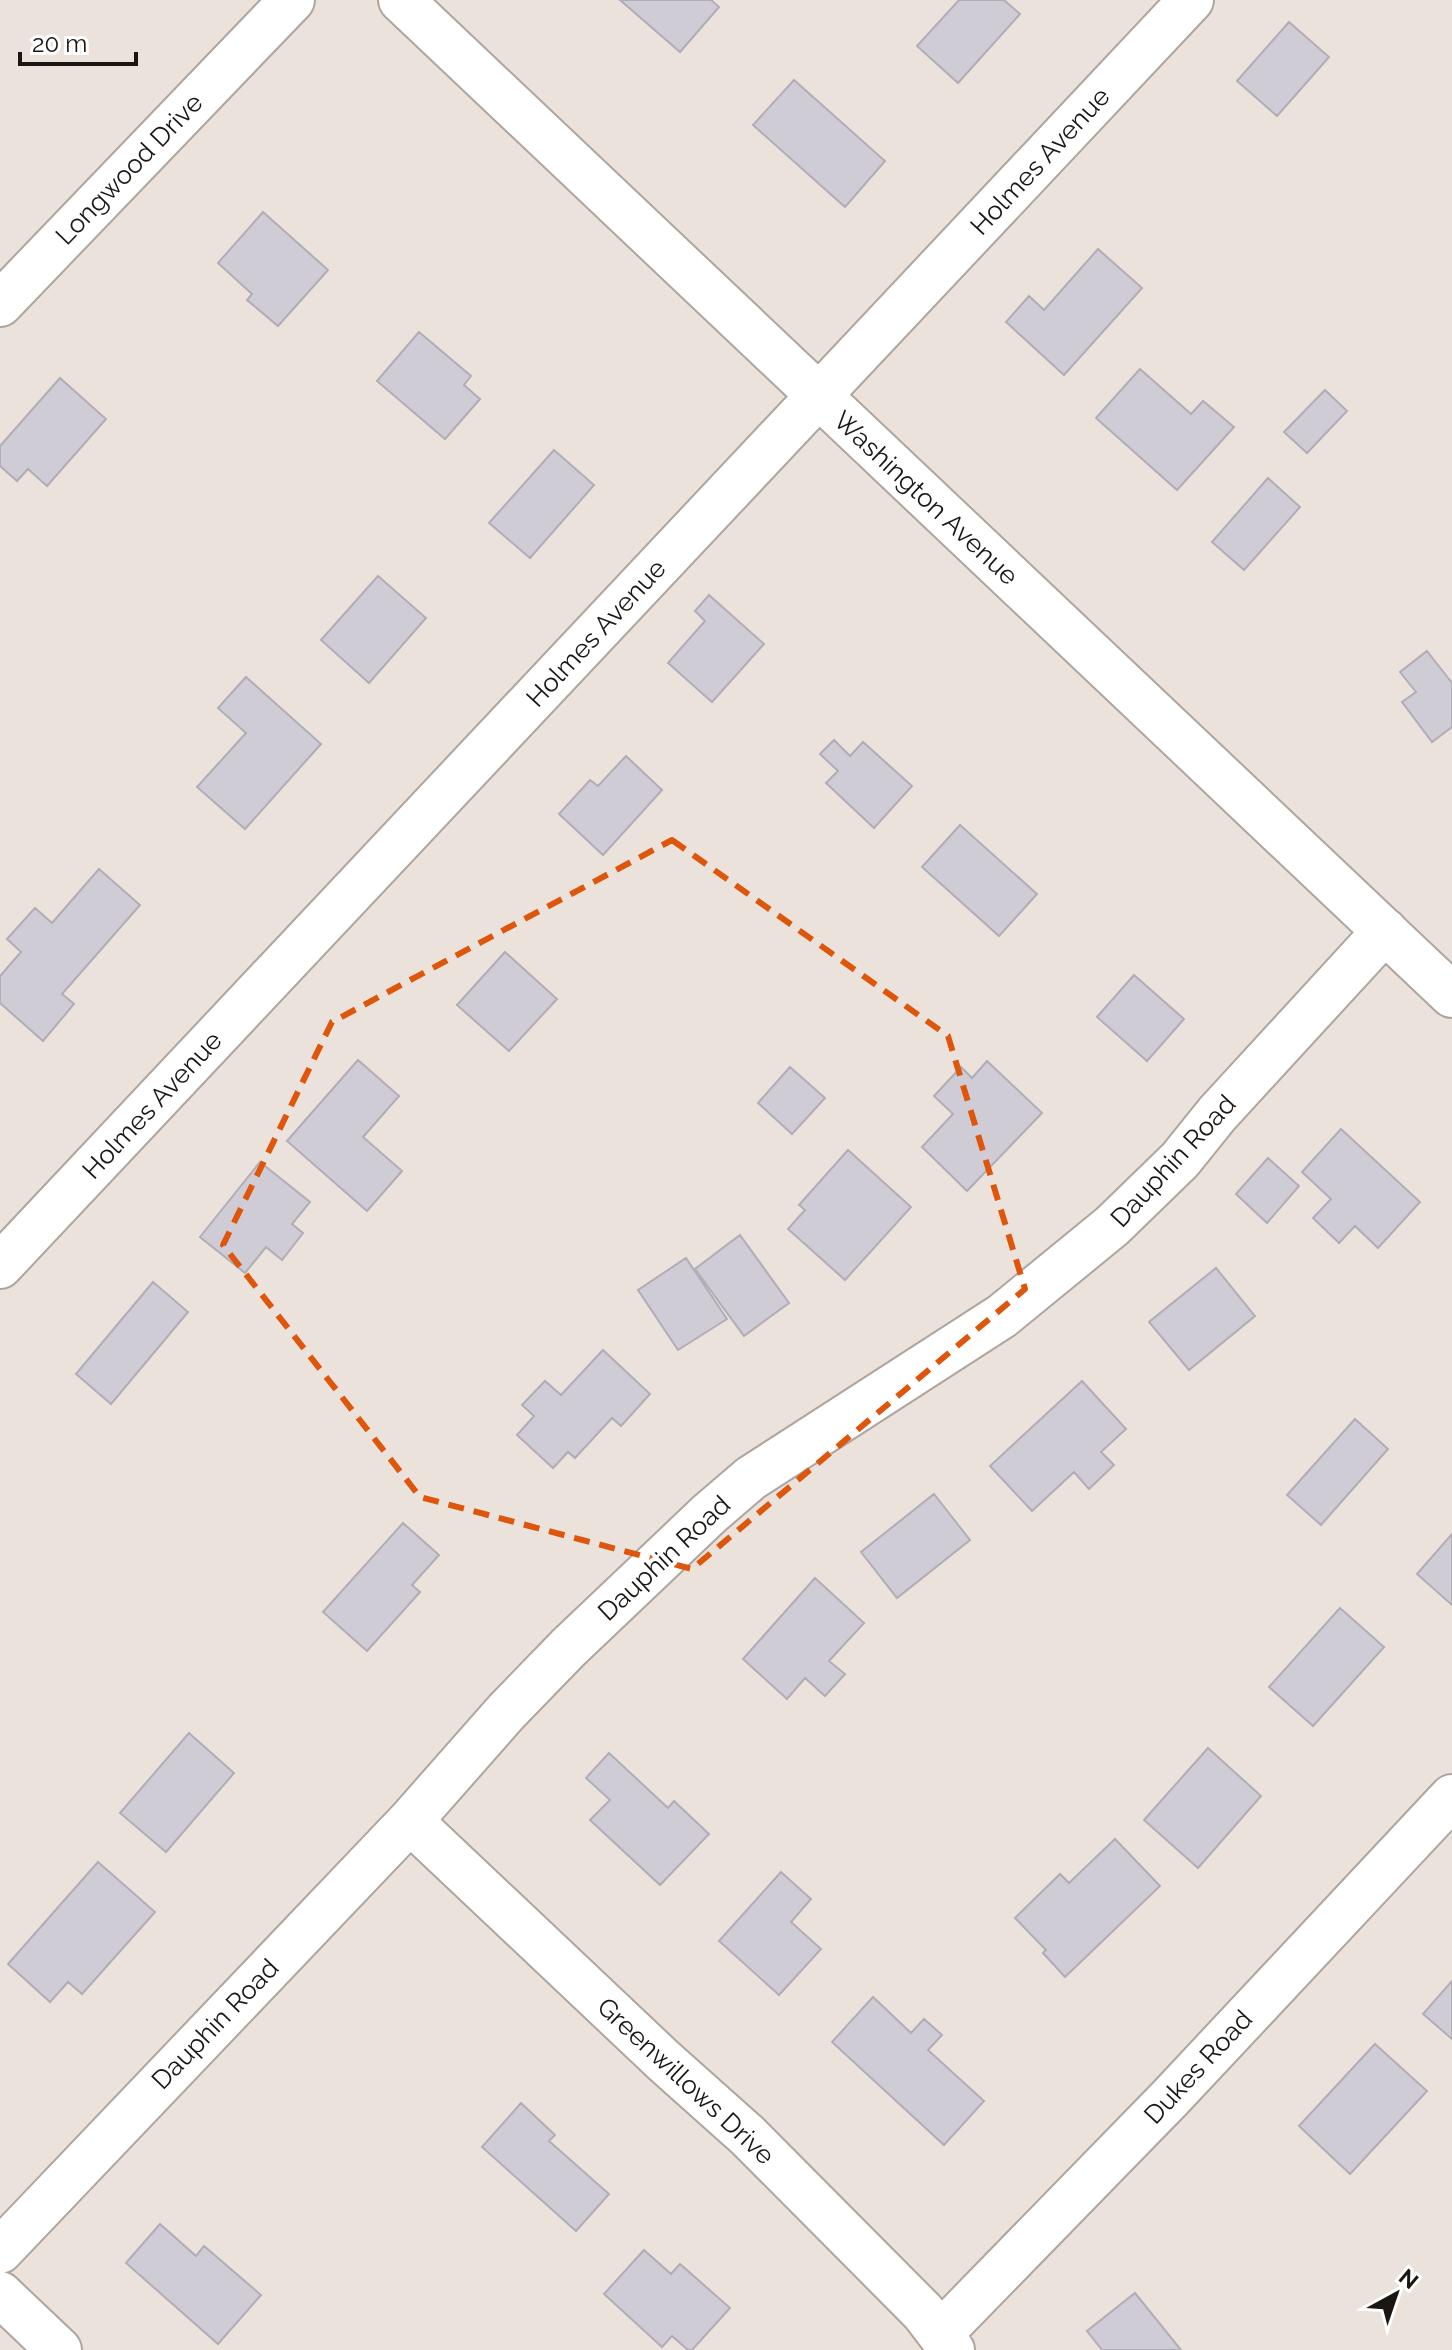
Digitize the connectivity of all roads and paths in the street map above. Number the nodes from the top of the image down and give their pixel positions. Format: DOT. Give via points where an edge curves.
graph roads {
  1 [pos="292,0"];
  2 [pos="401,0"];
  3 [pos="1191,0"];
  4 [pos="0,304"];
  5 [pos="819,396"];
  6 [pos="1385,931"];
  7 [pos="1452,995"];
  8 [pos="0,1266"];
  9 [pos="1452,1797"];
  10 [pos="410,1821"];
  11 [pos="0,2251"];
  12 [pos="0,2294"];
  13 [pos="946,2342"];
  14 [pos="59,2350"];
  1 -- 4 [label="street, Longwood Drive"];
  2 -- 5 [label="street, Washington Avenue"];
  3 -- 5 [label="street, Holmes Avenue"];
  5 -- 6 [label="street, Washington Avenue"];
  5 -- 8 [label="street, Holmes Avenue"];
  6 -- 7 [label="street, Washington Avenue"];
  6 -- 10 [label="street, Dauphin Road" via="1180,1160 1112,1226 1002,1316 751,1478 568,1648"];
  9 -- 13 [label="street, Dukes Road"];
  10 -- 11 [label="street, Dauphin Road"];
  10 -- 13 [label="street, Greenwillows Drive" via="748,2136 923,2312"];
  12 -- 14 [label="street"];
}
